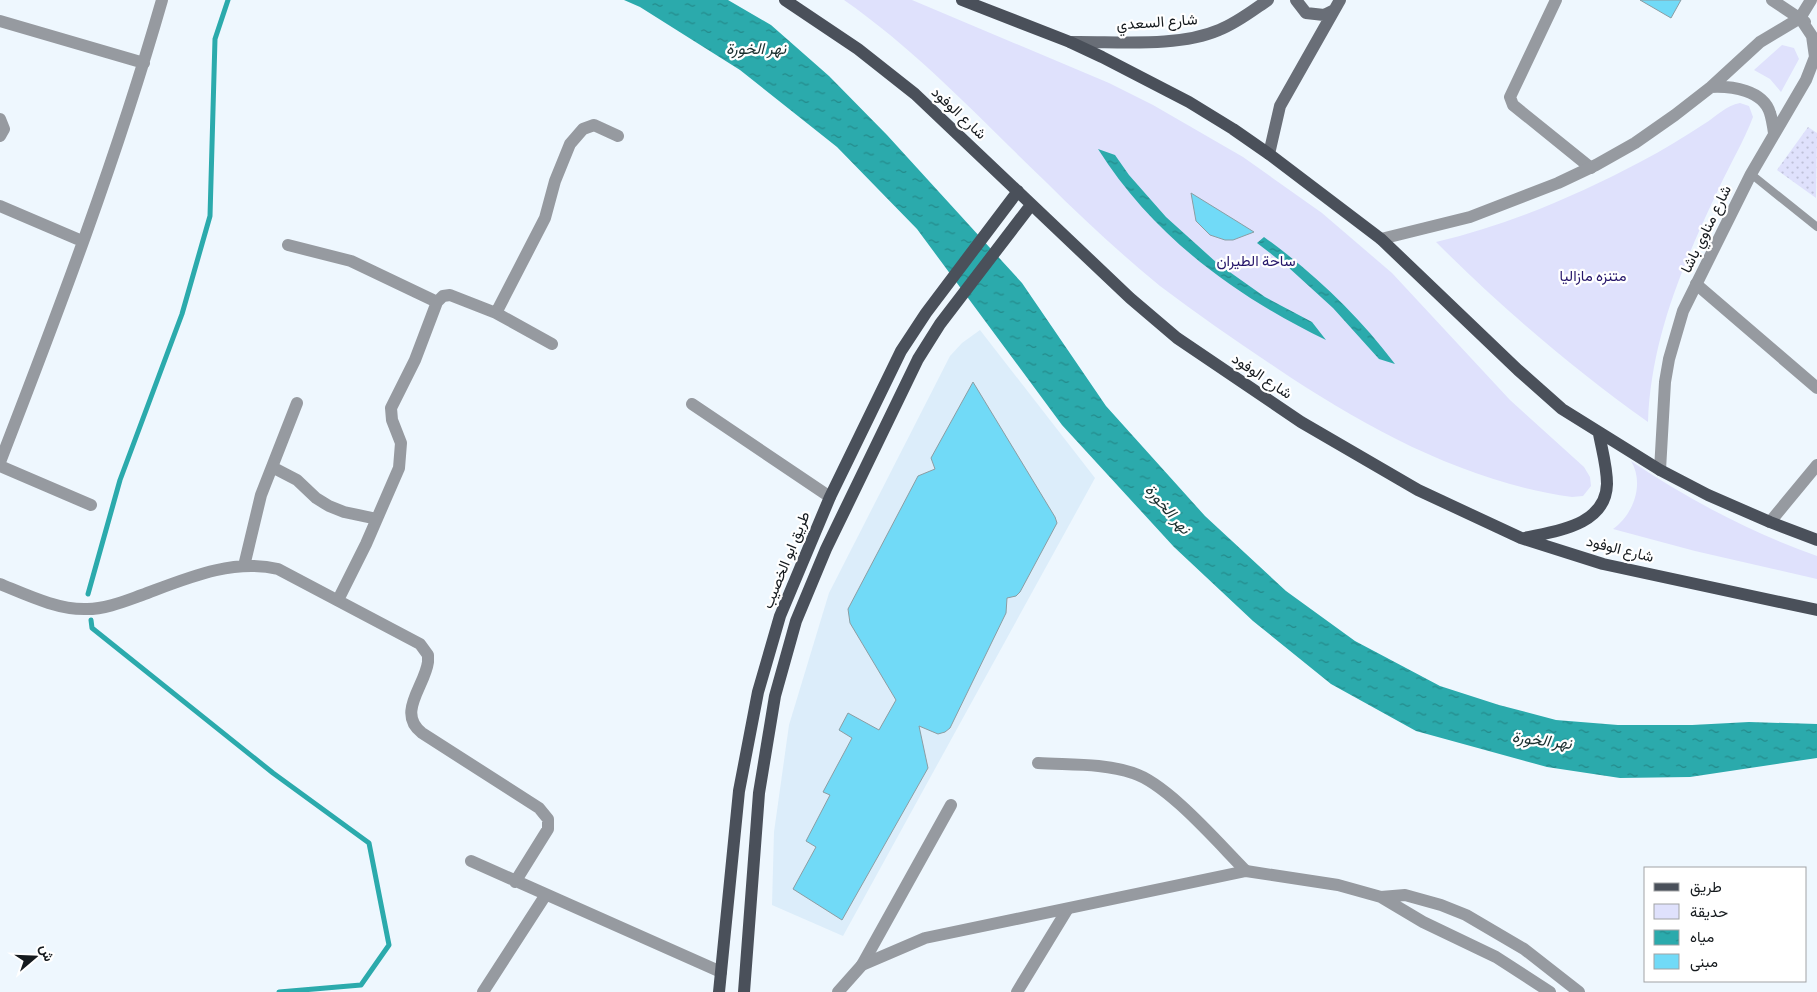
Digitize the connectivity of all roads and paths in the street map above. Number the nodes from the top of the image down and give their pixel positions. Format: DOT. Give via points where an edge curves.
graph roads {
  1 [pos="162,0"];
  2 [pos="784,0"];
  3 [pos="962,0"];
  4 [pos="1268,0"];
  5 [pos="1296,0"];
  6 [pos="1556,0"];
  7 [pos="1772,0"];
  8 [pos="1811,0"];
  9 [pos="1337,5"];
  10 [pos="1800,18"];
  11 [pos="0,21"];
  12 [pos="1817,31"];
  13 [pos="1070,42"];
  14 [pos="1816,56"];
  15 [pos="144,63"];
  16 [pos="1711,87"];
  17 [pos="0,118"];
  18 [pos="1774,133"];
  19 [pos="0,136"];
  20 [pos="618,136"];
  21 [pos="1269,154"];
  22 [pos="1591,168"];
  23 [pos="1751,174"];
  24 [pos="1018,191"];
  25 [pos="1031,205"];
  26 [pos="0,206"];
  27 [pos="1817,228"];
  28 [pos="1381,240"];
  29 [pos="82,242"];
  30 [pos="288,245"];
  31 [pos="1696,284"];
  32 [pos="437,302"];
  33 [pos="496,313"];
  34 [pos="552,344"];
  35 [pos="1817,388"];
  36 [pos="297,403"];
  37 [pos="692,404"];
  38 [pos="1599,434"];
  39 [pos="0,462"];
  40 [pos="1817,464"];
  41 [pos="0,466"];
  42 [pos="272,467"];
  43 [pos="1660,470"];
  44 [pos="830,497"];
  45 [pos="91,505"];
  46 [pos="377,519"];
  47 [pos="1770,522"];
  48 [pos="1521,538"];
  49 [pos="1817,540"];
  50 [pos="244,566"];
  51 [pos="0,584"];
  52 [pos="338,600"];
  53 [pos="1817,610"];
  54 [pos="1038,762"];
  55 [pos="739,791"];
  56 [pos="759,793"];
  57 [pos="952,805"];
  58 [pos="471,861"];
  59 [pos="1246,871"];
  60 [pos="516,882"];
  61 [pos="545,896"];
  62 [pos="1381,897"];
  63 [pos="1067,910"];
  64 [pos="862,965"];
  65 [pos="721,972"];
  66 [pos="483,992"];
  67 [pos="719,992"];
  68 [pos="744,992"];
  69 [pos="838,992"];
  70 [pos="1017,992"];
  71 [pos="1550,992"];
  72 [pos="1579,992"];
  1 -- 15 [label="street"];
  2 -- 24 [label="main road, شارع الوفود" via="891,74"];
  3 -- 13 [label="main road"];
  4 -- 13 [label="main road, شارع السعدي" via="1236,22 1200,36 1154,41"];
  5 -- 9 [label="main road" via="1306,13 1324,14"];
  6 -- 22 [label="street" via="1510,97 1513,105"];
  7 -- 10 [label="street, شارع مناوي باشا"];
  8 -- 10 [label="street"];
  9 -- 21 [label="main road" via="1280,106"];
  10 -- 12 [label="street, شارع مناوي باشا"];
  10 -- 14 [label="street, شارع مناوي باشا" via="1812,36"];
  10 -- 16 [label="street" via="1760,42"];
  11 -- 15 [label="street"];
  13 -- 21 [label="main road" via="1189,102"];
  14 -- 18 [label="street, شارع مناوي باشا" via="1806,80"];
  15 -- 29 [label="street"];
  16 -- 18 [label="street" via="1725,86 1752,93 1763,101 1770,111"];
  16 -- 22 [label="street" via="1636,142"];
  17 -- 19 [label="street" via="4,128"];
  18 -- 23 [label="street, شارع مناوي باشا"];
  20 -- 33 [label="street" via="594,125 583,129 570,144 545,218"];
  21 -- 28 [label="main road"];
  22 -- 28 [label="street" via="1470,217"];
  23 -- 27 [label="lane"];
  23 -- 31 [label="street, شارع مناوي باشا"];
  24 -- 25 [label="main road, شارع الوفود"];
  24 -- 44 [label="main road, طريق ابو الخصيب" via="901,351"];
  25 -- 48 [label="main road, شارع الوفود" via="1130,298 1177,338 1226,372 1301,422 1418,490"];
  25 -- 56 [label="main road, طريق ابو الخصيب" via="929,341 908,378 810,585 793,630 775,696"];
  26 -- 29 [label="street"];
  28 -- 38 [label="main road" via="1542,393"];
  29 -- 39 [label="street"];
  30 -- 32 [label="street" via="351,261"];
  31 -- 35 [label="street"];
  31 -- 43 [label="street, شارع مناوي باشا" via="1683,311 1668,359"];
  32 -- 33 [label="street" via="450,295"];
  32 -- 46 [label="street" via="415,360 391,408 402,452 399,468"];
  33 -- 34 [label="street"];
  36 -- 42 [label="street"];
  37 -- 44 [label="street"];
  38 -- 43 [label="main road"];
  38 -- 48 [label="main road" via="1607,486 1597,511 1574,526"];
  40 -- 47 [label="street"];
  41 -- 45 [label="street"];
  42 -- 46 [label="street" via="297,480 329,506"];
  42 -- 50 [label="street" via="261,495"];
  43 -- 47 [label="main road"];
  44 -- 55 [label="main road, طريق ابو الخصيب" via="794,578 768,654 749,731"];
  46 -- 52 [label="street"];
  47 -- 49 [label="main road"];
  48 -- 53 [label="main road, شارع الوفود" via="1603,564"];
  50 -- 51 [label="street" via="211,572 125,601 86,609 68,608"];
  50 -- 52 [label="street" via="263,565 278,569"];
  52 -- 60 [label="street" via="425,649 427,668 410,712 417,730 546,815 548,829"];
  54 -- 59 [label="street" via="1123,770 1148,779 1169,794"];
  55 -- 56 [label="main road"];
  55 -- 65 [label="main road, طريق ابو الخصيب"];
  56 -- 68 [label="main road, طريق ابو الخصيب"];
  57 -- 64 [label="street"];
  58 -- 60 [label="street"];
  59 -- 62 [label="street" via="1338,885"];
  59 -- 63 [label="street"];
  60 -- 61 [label="street"];
  61 -- 65 [label="street"];
  61 -- 66 [label="street"];
  62 -- 71 [label="street" via="1423,922 1496,957"];
  62 -- 72 [label="street" via="1405,895 1466,915 1524,949"];
  63 -- 64 [label="street" via="925,938"];
  63 -- 70 [label="street"];
  64 -- 69 [label="street"];
  65 -- 67 [label="main road, طريق ابو الخصيب"];
}
